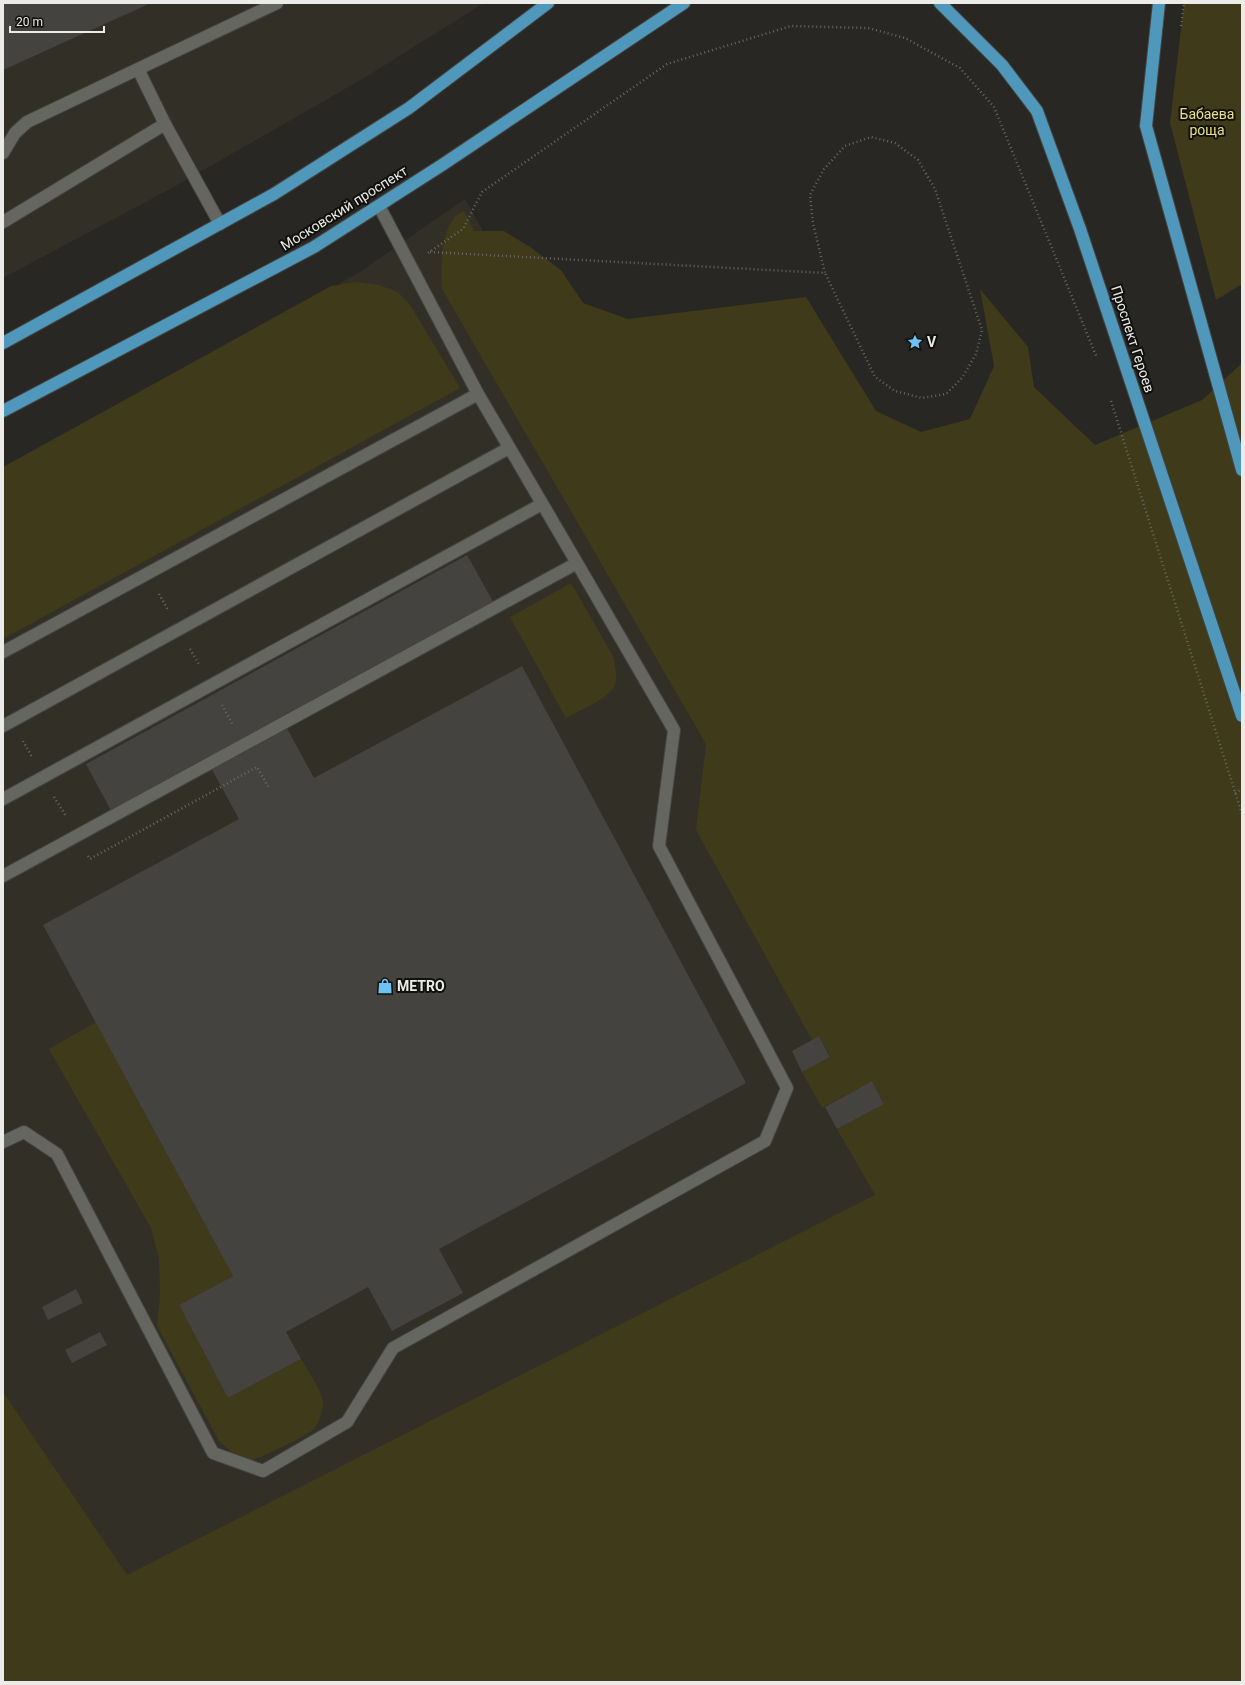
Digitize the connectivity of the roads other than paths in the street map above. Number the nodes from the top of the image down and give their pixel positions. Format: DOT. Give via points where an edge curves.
graph roads {
  1 [pos="277,3"];
  2 [pos="548,3"];
  3 [pos="684,3"];
  4 [pos="940,3"];
  5 [pos="1159,3"];
  6 [pos="138,69"];
  7 [pos="165,124"];
  8 [pos="3,153"];
  9 [pos="379,206"];
  10 [pos="3,222"];
  11 [pos="220,224"];
  12 [pos="3,343"];
  13 [pos="478,394"];
  14 [pos="3,411"];
  15 [pos="509,448"];
  16 [pos="1242,470"];
  17 [pos="542,504"];
  18 [pos="577,563"];
  19 [pos="3,652"];
  20 [pos="1242,716"];
  21 [pos="3,726"];
  22 [pos="3,799"];
  23 [pos="3,876"];
  24 [pos="3,1142"];
  1 -- 6 [label="lane"];
  2 -- 11 [label="main road" via="410,108 274,194"];
  3 -- 9 [label="main road, Московский проспект"];
  4 -- 20 [label="main road, Проспект Героев" via="1002,65 1037,111 1080,228"];
  5 -- 16 [label="main road" via="1146,126"];
  6 -- 7 [label="lane"];
  6 -- 8 [label="lane" via="27,122 15,133"];
  7 -- 10 [label="lane"];
  7 -- 11 [label="lane"];
  9 -- 13 [label="lane"];
  9 -- 14 [label="main road, Московский проспект" via="314,247"];
  11 -- 12 [label="main road"];
  13 -- 15 [label="lane"];
  13 -- 19 [label="lane"];
  15 -- 17 [label="lane"];
  15 -- 21 [label="lane"];
  17 -- 18 [label="lane"];
  17 -- 22 [label="lane"];
  18 -- 23 [label="lane"];
  18 -- 24 [label="lane" via="674,730 659,846 787,1088 765,1141 393,1348 347,1422 263,1471 213,1453 57,1154 24,1132"];
}
